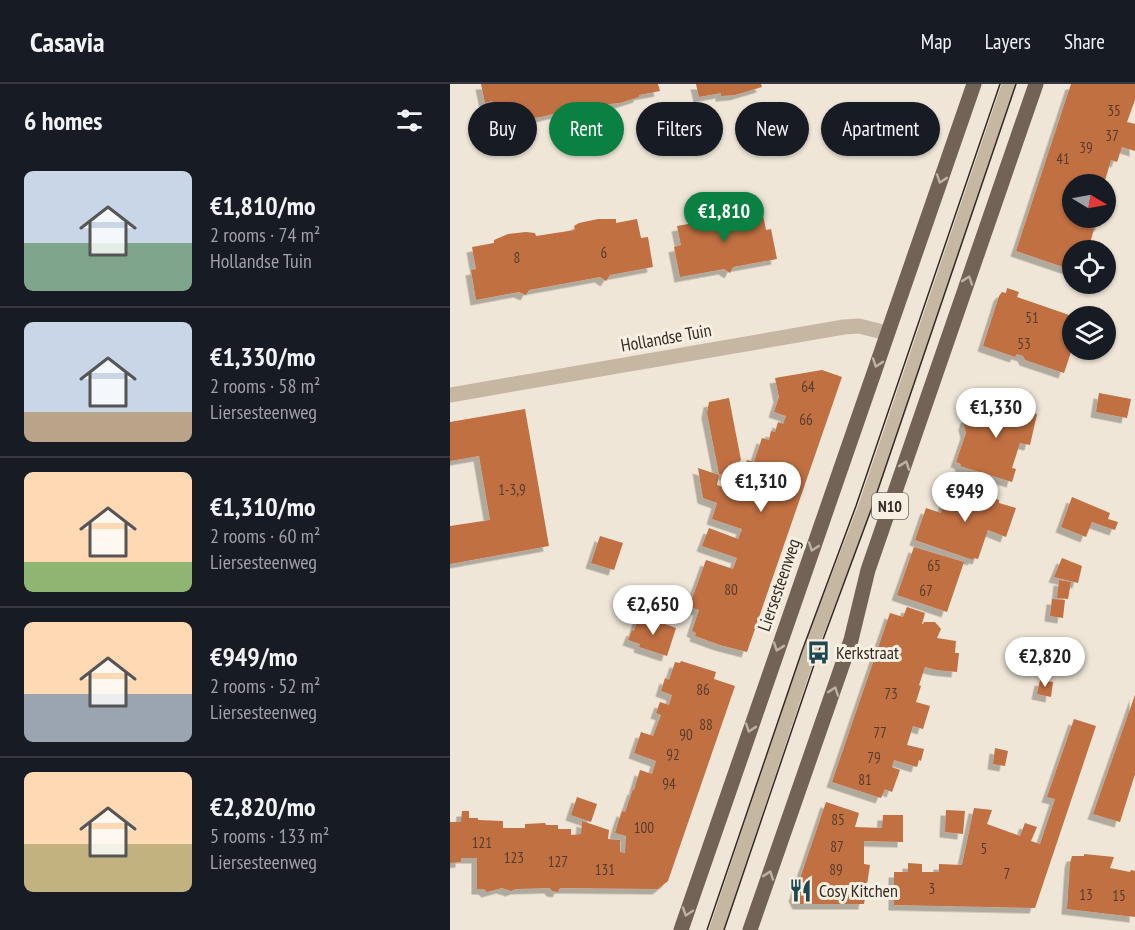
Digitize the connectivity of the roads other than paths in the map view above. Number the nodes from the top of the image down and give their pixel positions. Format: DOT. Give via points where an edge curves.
graph roads {
  1 [pos="974,84"];
  2 [pos="1009,84"];
  3 [pos="1036,84"];
  4 [pos="887,333"];
  5 [pos="450,395"];
  6 [pos="681,930"];
  7 [pos="716,930"];
  8 [pos="750,930"];
  1 -- 4 [label="main road, Liersesteenweg, one-way"];
  2 -- 7 [label="lane"];
  8 -- 3 [label="main road, N10, one-way" via="851,640 868,570"];
  4 -- 5 [label="street, Hollandse Tuin" via="859,326 844,327"];
  4 -- 6 [label="main road, Liersesteenweg, one-way"];
}
